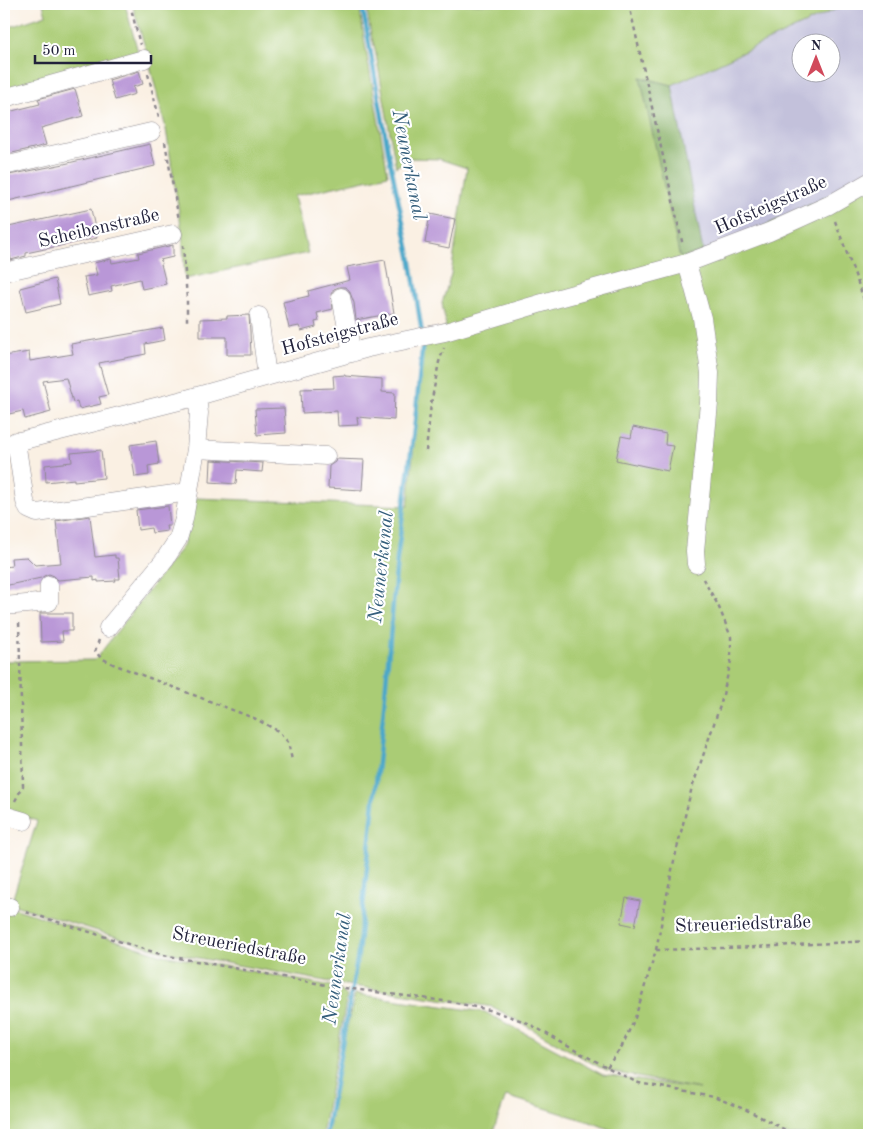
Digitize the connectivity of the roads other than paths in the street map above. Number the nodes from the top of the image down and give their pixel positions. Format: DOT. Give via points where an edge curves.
graph roads {
  1 [pos="144,58"];
  2 [pos="4,98"];
  3 [pos="158,130"];
  4 [pos="4,166"];
  5 [pos="869,182"];
  6 [pos="179,233"];
  7 [pos="687,263"];
  8 [pos="4,272"];
  9 [pos="341,297"];
  10 [pos="259,316"];
  11 [pos="352,353"];
  12 [pos="267,376"];
  13 [pos="197,396"];
  14 [pos="10,443"];
  15 [pos="196,449"];
  16 [pos="326,456"];
  17 [pos="189,492"];
  18 [pos="696,564"];
  19 [pos="50,585"];
  20 [pos="11,605"];
  21 [pos="108,628"];
  1 -- 2 [label="street"];
  3 -- 4 [label="street"];
  5 -- 7 [label="street, Hofsteigstraße" via="829,205 769,232"];
  6 -- 8 [label="street, Scheibenstraße"];
  7 -- 11 [label="street, Hofsteigstraße" via="441,332"];
  7 -- 18 [label="street" via="702,318 710,374"];
  9 -- 11 [label="street"];
  10 -- 12 [label="street"];
  11 -- 12 [label="street, Hofsteigstraße"];
  12 -- 13 [label="street, Hofsteigstraße"];
  13 -- 14 [label="street, Hofsteigstraße"];
  13 -- 15 [label="street" via="200,413"];
  14 -- 17 [label="street" via="25,502 28,509 37,513"];
  15 -- 16 [label="street"];
  15 -- 17 [label="street"];
  17 -- 21 [label="street" via="178,539"];
  19 -- 20 [label="street" via="49,602"];
}
